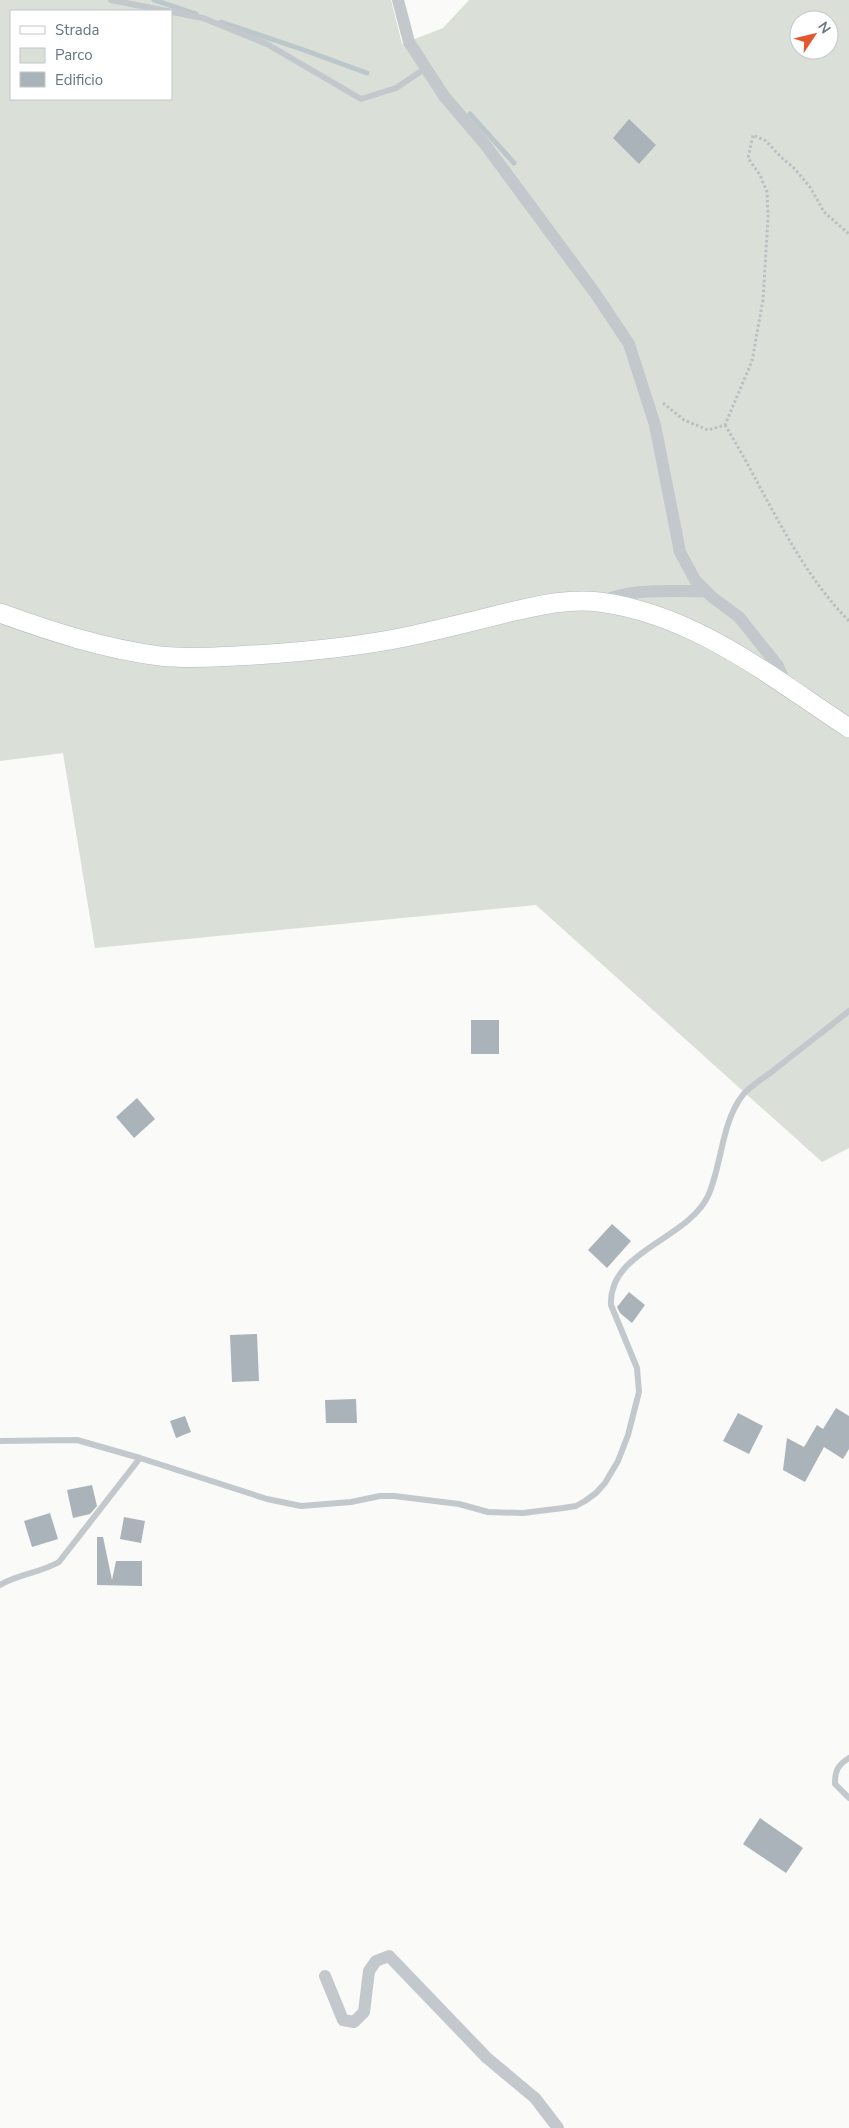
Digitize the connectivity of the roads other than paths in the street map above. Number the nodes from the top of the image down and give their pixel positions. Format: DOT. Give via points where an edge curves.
graph roads {
  1 [pos="111,0"];
  2 [pos="398,0"];
  3 [pos="165,10"];
  4 [pos="172,11"];
  5 [pos="426,68"];
  6 [pos="706,591"];
  7 [pos="601,602"];
  8 [pos="0,613"];
  9 [pos="786,687"];
  10 [pos="849,728"];
  11 [pos="849,1011"];
  12 [pos="0,1441"];
  13 [pos="140,1458"];
  14 [pos="0,1585"];
  15 [pos="849,1758"];
  16 [pos="849,1798"];
  17 [pos="325,1976"];
  18 [pos="558,2128"];
  1 -- 3 [label="lane"];
  2 -- 5 [label="street" via="409,42"];
  4 -- 5 [label="lane" via="203,18 266,44 361,98 396,88"];
  5 -- 6 [label="street" via="444,96 484,143 554,237 629,344 655,425 680,552 695,580"];
  6 -- 7 [label="street" via="632,593"];
  6 -- 9 [label="street" via="739,617 778,666"];
  7 -- 8 [label="street" via="549,603 360,645 190,658 127,651"];
  7 -- 9 [label="street" via="690,628 747,660"];
  9 -- 10 [label="street"];
  11 -- 13 [label="lane" via="743,1095 731,1118 708,1196 700,1208 685,1223 626,1266 613,1284 611,1305 637,1368 639,1392 618,1461 596,1493 585,1501 576,1506 523,1513 488,1512 459,1504 394,1496 301,1506 267,1499"];
  12 -- 13 [label="lane" via="77,1440"];
  13 -- 14 [label="lane" via="59,1562"];
  15 -- 16 [label="lane" via="835,1771 835,1784"];
  17 -- 18 [label="street" via="343,2020 354,2022 364,2012 369,1971 376,1961 389,1956 487,2058 535,2098"];
}
